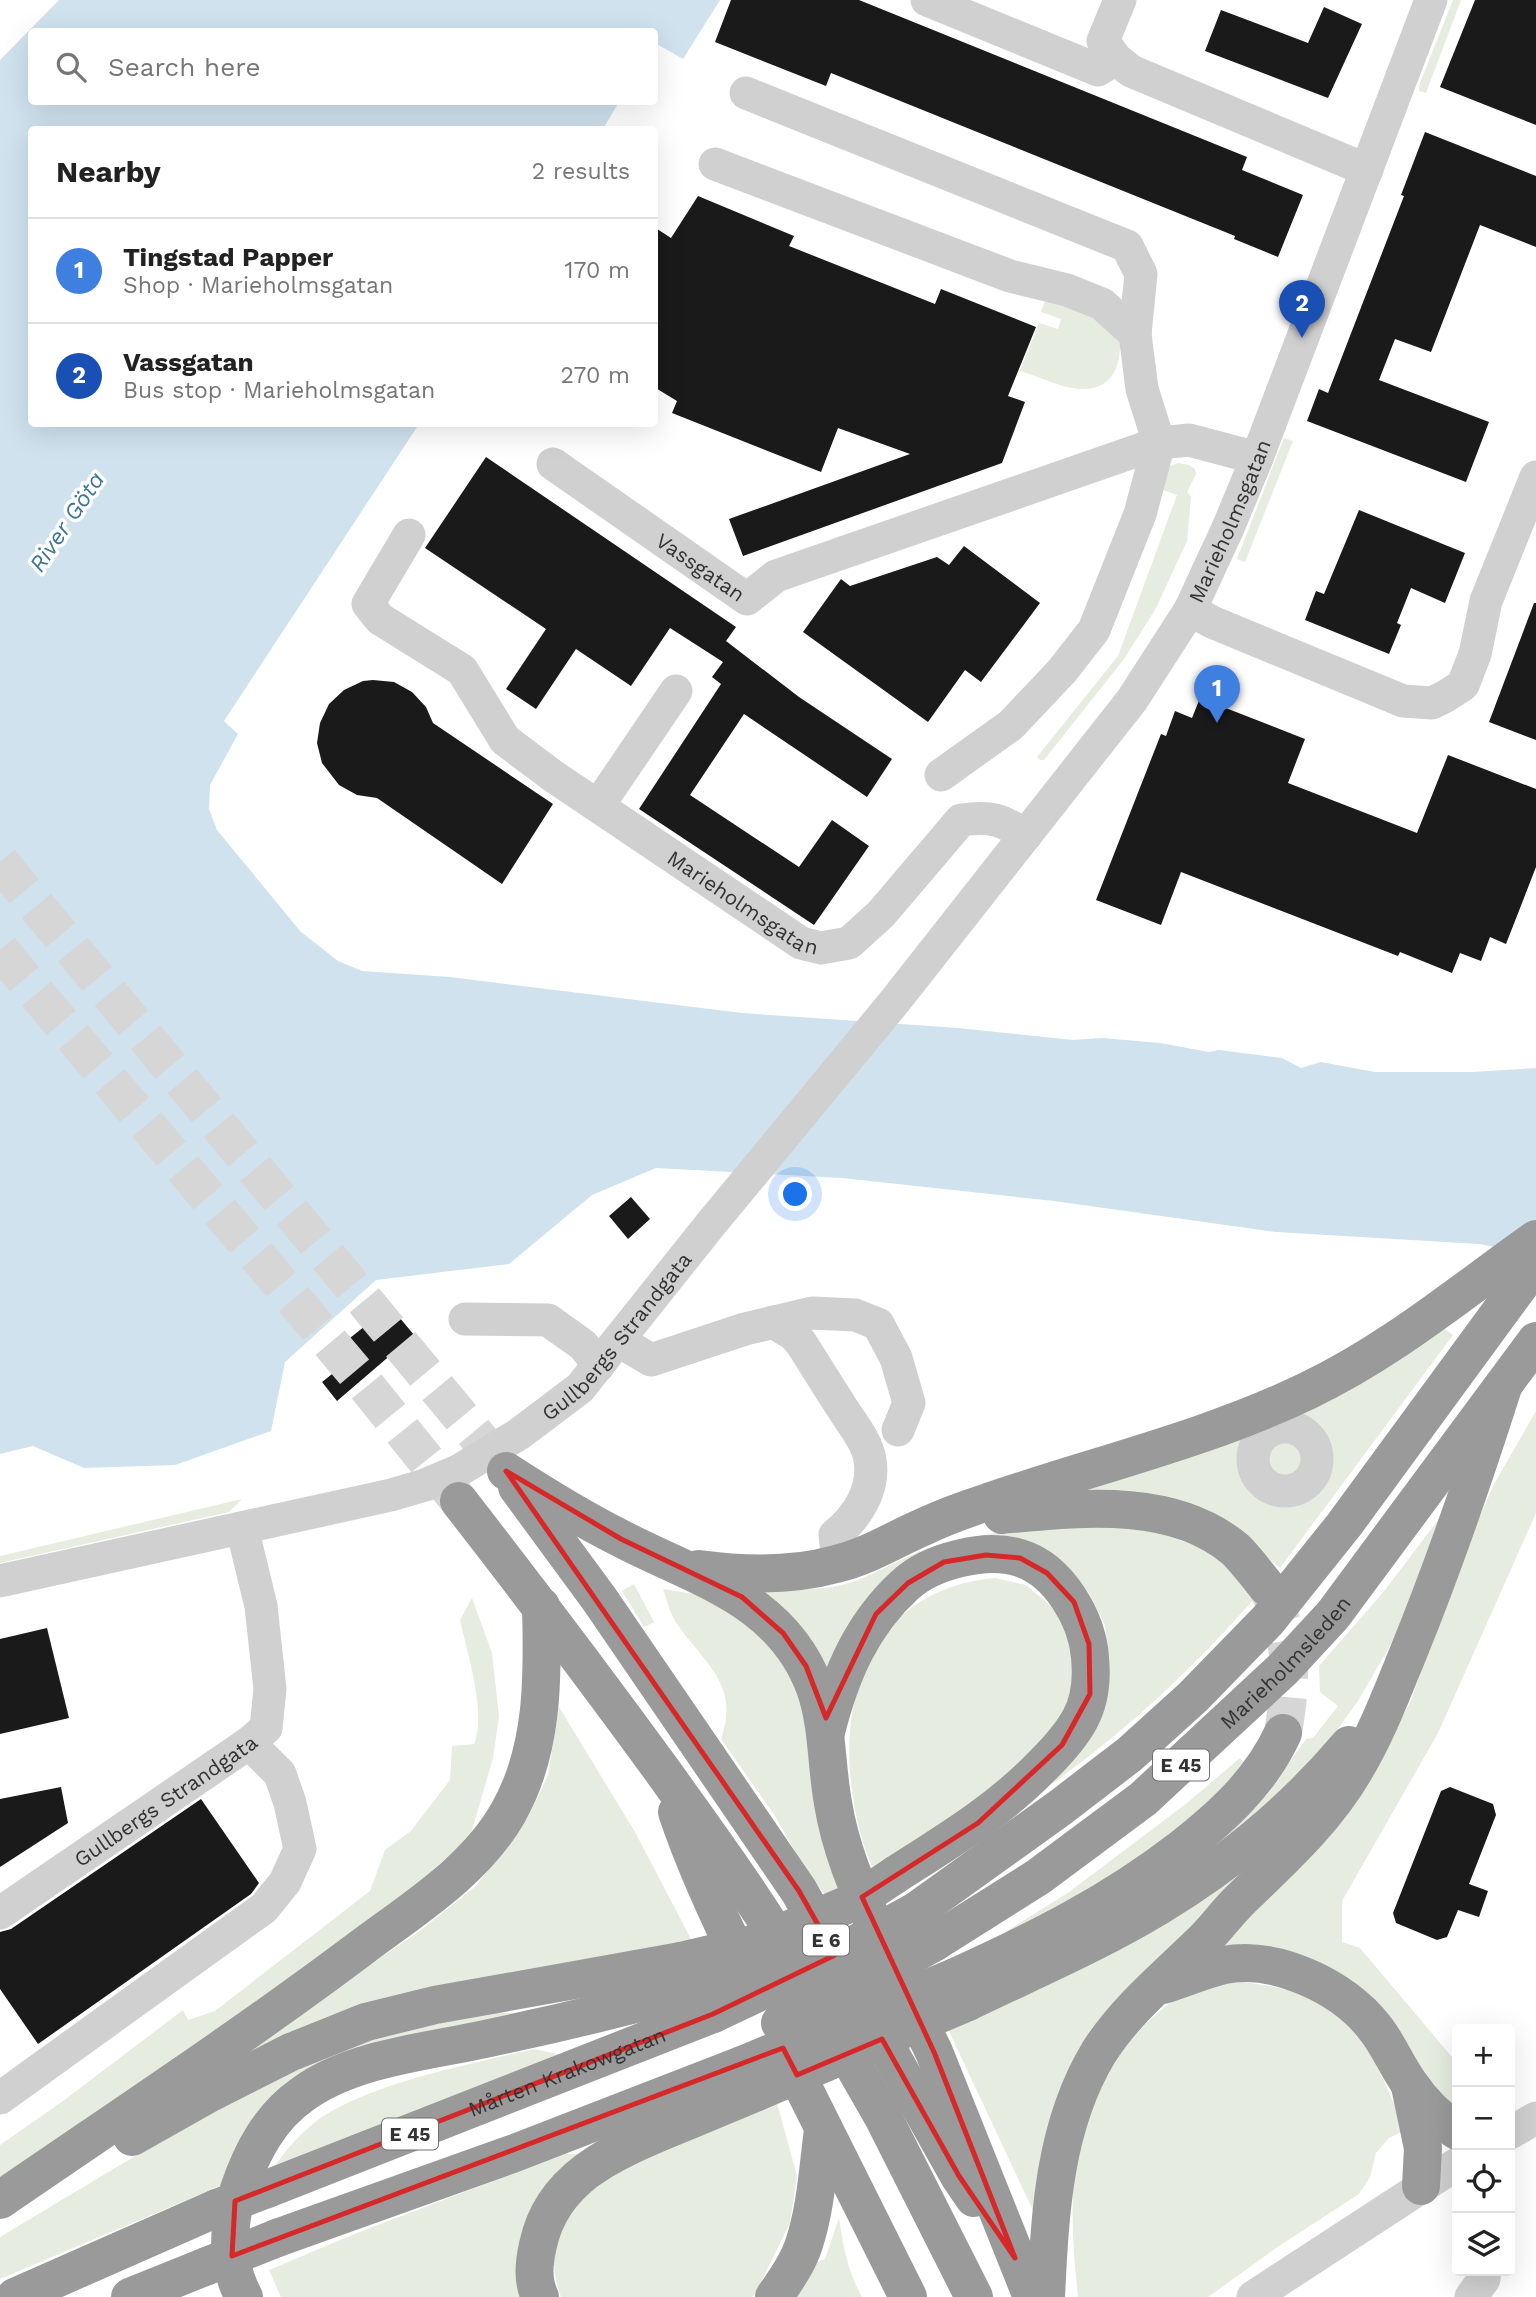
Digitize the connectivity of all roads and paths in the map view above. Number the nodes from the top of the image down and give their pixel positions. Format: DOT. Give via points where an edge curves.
graph roads {
  1 [pos="927,0"];
  2 [pos="1120,0"];
  3 [pos="1431,0"];
  4 [pos="1116,59"];
  5 [pos="746,93"];
  6 [pos="715,164"];
  7 [pos="1367,170"];
  8 [pos="1135,334"];
  9 [pos="1159,443"];
  10 [pos="1257,458"];
  11 [pos="553,464"];
  12 [pos="1536,477"];
  13 [pos="409,535"];
  14 [pos="1190,610"];
  15 [pos="676,691"];
  16 [pos="941,775"];
  17 [pos="598,806"];
  18 [pos="1026,835"];
  19 [pos="895,1001"];
  20 [pos="1529,1252"];
  21 [pos="465,1319"];
  22 [pos="773,1322"];
  23 [pos="1536,1341"];
  24 [pos="609,1353"];
  25 [pos="1503,1387"];
  26 [pos="898,1430"];
  27 [pos="459,1501"];
  28 [pos="925,1526"];
  29 [pos="242,1528"];
  30 [pos="838,1564"];
  31 [pos="683,1567"];
  32 [pos="0,1581"];
  33 [pos="1267,1587"];
  34 [pos="541,1606"];
  35 [pos="1389,1698"];
  36 [pos="1283,1733"];
  37 [pos="825,1734"];
  38 [pos="249,1743"];
  39 [pos="664,1773"];
  40 [pos="913,1906"];
  41 [pos="0,1913"];
  42 [pos="1154,1988"];
  43 [pos="962,1989"];
  44 [pos="720,2028"];
  45 [pos="1409,2084"];
  46 [pos="0,2098"];
  47 [pos="1536,2118"];
  48 [pos="823,2130"];
  49 [pos="1515,2130"];
  50 [pos="1449,2165"];
  51 [pos="0,2200"];
  52 [pos="0,2211"];
  53 [pos="1015,2258"];
  54 [pos="1484,2276"];
  55 [pos="15,2297"];
  56 [pos="130,2297"];
  57 [pos="244,2297"];
  58 [pos="540,2297"];
  59 [pos="774,2297"];
  60 [pos="908,2297"];
  61 [pos="974,2297"];
  62 [pos="1032,2297"];
  63 [pos="1046,2297"];
  64 [pos="1253,2297"];
  65 [pos="1471,2297"];
  1 -- 4 [label="street" via="1098,70"];
  2 -- 4 [label="street" via="1103,41"];
  3 -- 7 [label="street, Marieholmsgatan"];
  4 -- 7 [label="street" via="1131,71"];
  5 -- 8 [label="street" via="1126,246 1141,274"];
  6 -- 8 [label="street" via="1010,276 1102,304"];
  7 -- 10 [label="street, Marieholmsgatan"];
  8 -- 9 [label="street" via="1142,389"];
  9 -- 10 [label="street, Vassgatan" via="1189,440"];
  9 -- 11 [label="street, Vassgatan" via="776,576 747,599"];
  9 -- 16 [label="street" via="1140,514 1094,630 1011,725"];
  10 -- 14 [label="street, Marieholmsgatan"];
  12 -- 14 [label="street" via="1486,601 1463,685 1432,703 1403,701"];
  13 -- 17 [label="street, Marieholmsgatan" via="368,604 380,619 462,670 505,740"];
  14 -- 18 [label="street, Marieholmsgatan" via="1132,700"];
  15 -- 17 [label="street"];
  17 -- 18 [label="street, Marieholmsgatan" via="801,943 821,948 849,943 881,914 961,820 986,816"];
  18 -- 19 [label="street, Marieholmsgatan"];
  19 -- 24 [label="street, Gullbergs Strandgata"];
  20 -- 28 [label="highway" via="1264,1422 1206,1433"];
  20 -- 40 [label="highway, Marieholmsleden / E 45" via="1344,1524 1268,1620 1194,1697 1130,1754 1051,1814"];
  21 -- 24 [label="street" via="548,1320 583,1345"];
  22 -- 24 [label="street" via="651,1360"];
  22 -- 26 [label="street" via="812,1313 855,1315 878,1324 896,1358 909,1403"];
  22 -- 30 [label="street" via="801,1343 861,1437 870,1459 863,1504 835,1535"];
  23 -- 25 [label="highway, Marieholmsleden / E 45"];
  24 -- 29 [label="street, Gullbergs Strandgata" via="580,1388 458,1471 391,1495"];
  25 -- 35 [label="highway" via="1466,1500"];
  25 -- 40 [label="highway, Marieholmsleden / E 45" via="1333,1615 1274,1678 1143,1799 1038,1877"];
  27 -- 34 [label="highway, E 6"];
  28 -- 30 [label="highway"];
  28 -- 33 [label="highway" via="1052,1510 1149,1513 1212,1533 1237,1551"];
  29 -- 32 [label="street, Gullbergs Strandgata"];
  29 -- 38 [label="street, Gullbergs Strandgata" via="261,1606 270,1689 266,1728"];
  30 -- 31 [label="highway" via="787,1572"];
  31 -- 37 [label="highway" via="742,1597 783,1633 806,1666"];
  31 -- 53 [label="highway, E 6" via="557,1505 506,1471 799,1891 959,2176"];
  34 -- 39 [label="highway, E 6"];
  34 -- 51 [label="highway" via="540,1704 528,1768 507,1815 464,1868 280,2009"];
  35 -- 42 [label="highway" via="1355,1770 1329,1810"];
  35 -- 43 [label="highway" via="1305,1793 1214,1869 1137,1918"];
  36 -- 43 [label="highway" via="1238,1800 1201,1833 1150,1872"];
  37 -- 40 [label="highway" via="849,1661 876,1614 908,1583 944,1562 986,1555 1020,1558 1047,1573 1074,1602 1089,1644 1091,1666 1090,1695 1080,1719 1017,1792 978,1823"];
  37 -- 53 [label="highway" via="833,1806 848,1860 934,2052"];
  38 -- 41 [label="street, Gullbergs Strandgata"];
  38 -- 46 [label="street" via="280,1774 290,1803 300,1849 285,1882 264,1908"];
  39 -- 48 [label="highway" via="717,1914"];
  39 -- 61 [label="highway, E 6" via="757,1902 825,2015 883,2117"];
  40 -- 44 [label="highway, bridge" via="779,1961"];
  40 -- 44 [label="highway, Mårten Krakowgatan / E 45, bridge" via="837,1996"];
  42 -- 45 [label="highway" via="1226,1965 1266,1967 1310,1977 1375,2027"];
  42 -- 63 [label="highway" via="1100,2051 1070,2115 1054,2189"];
  43 -- 44 [label="highway, bridge"];
  44 -- 52 [label="highway" via="463,2000 366,2022 291,2052 210,2093"];
  44 -- 55 [label="highway, Mårten Krakowgatan / E 45, bridge" via="217,2208"];
  44 -- 56 [label="highway, Mårten Krakowgatan / E 45, bridge" via="603,2100 457,2152 277,2238"];
  44 -- 57 [label="highway" via="604,2013 379,2060 304,2093 277,2117 256,2145 236,2198 230,2243"];
  44 -- 58 [label="highway" via="623,2148 577,2176 560,2196 541,2229 534,2269"];
  45 -- 50 [label="highway" via="1442,2121"];
  45 -- 50 [label="highway" via="1423,2148"];
  47 -- 49 [label="street"];
  48 -- 59 [label="highway" via="804,2247"];
  48 -- 60 [label="highway"];
  50 -- 64 [label="street"];
  53 -- 62 [label="highway, E 6"];
  54 -- 65 [label="street"];
}
